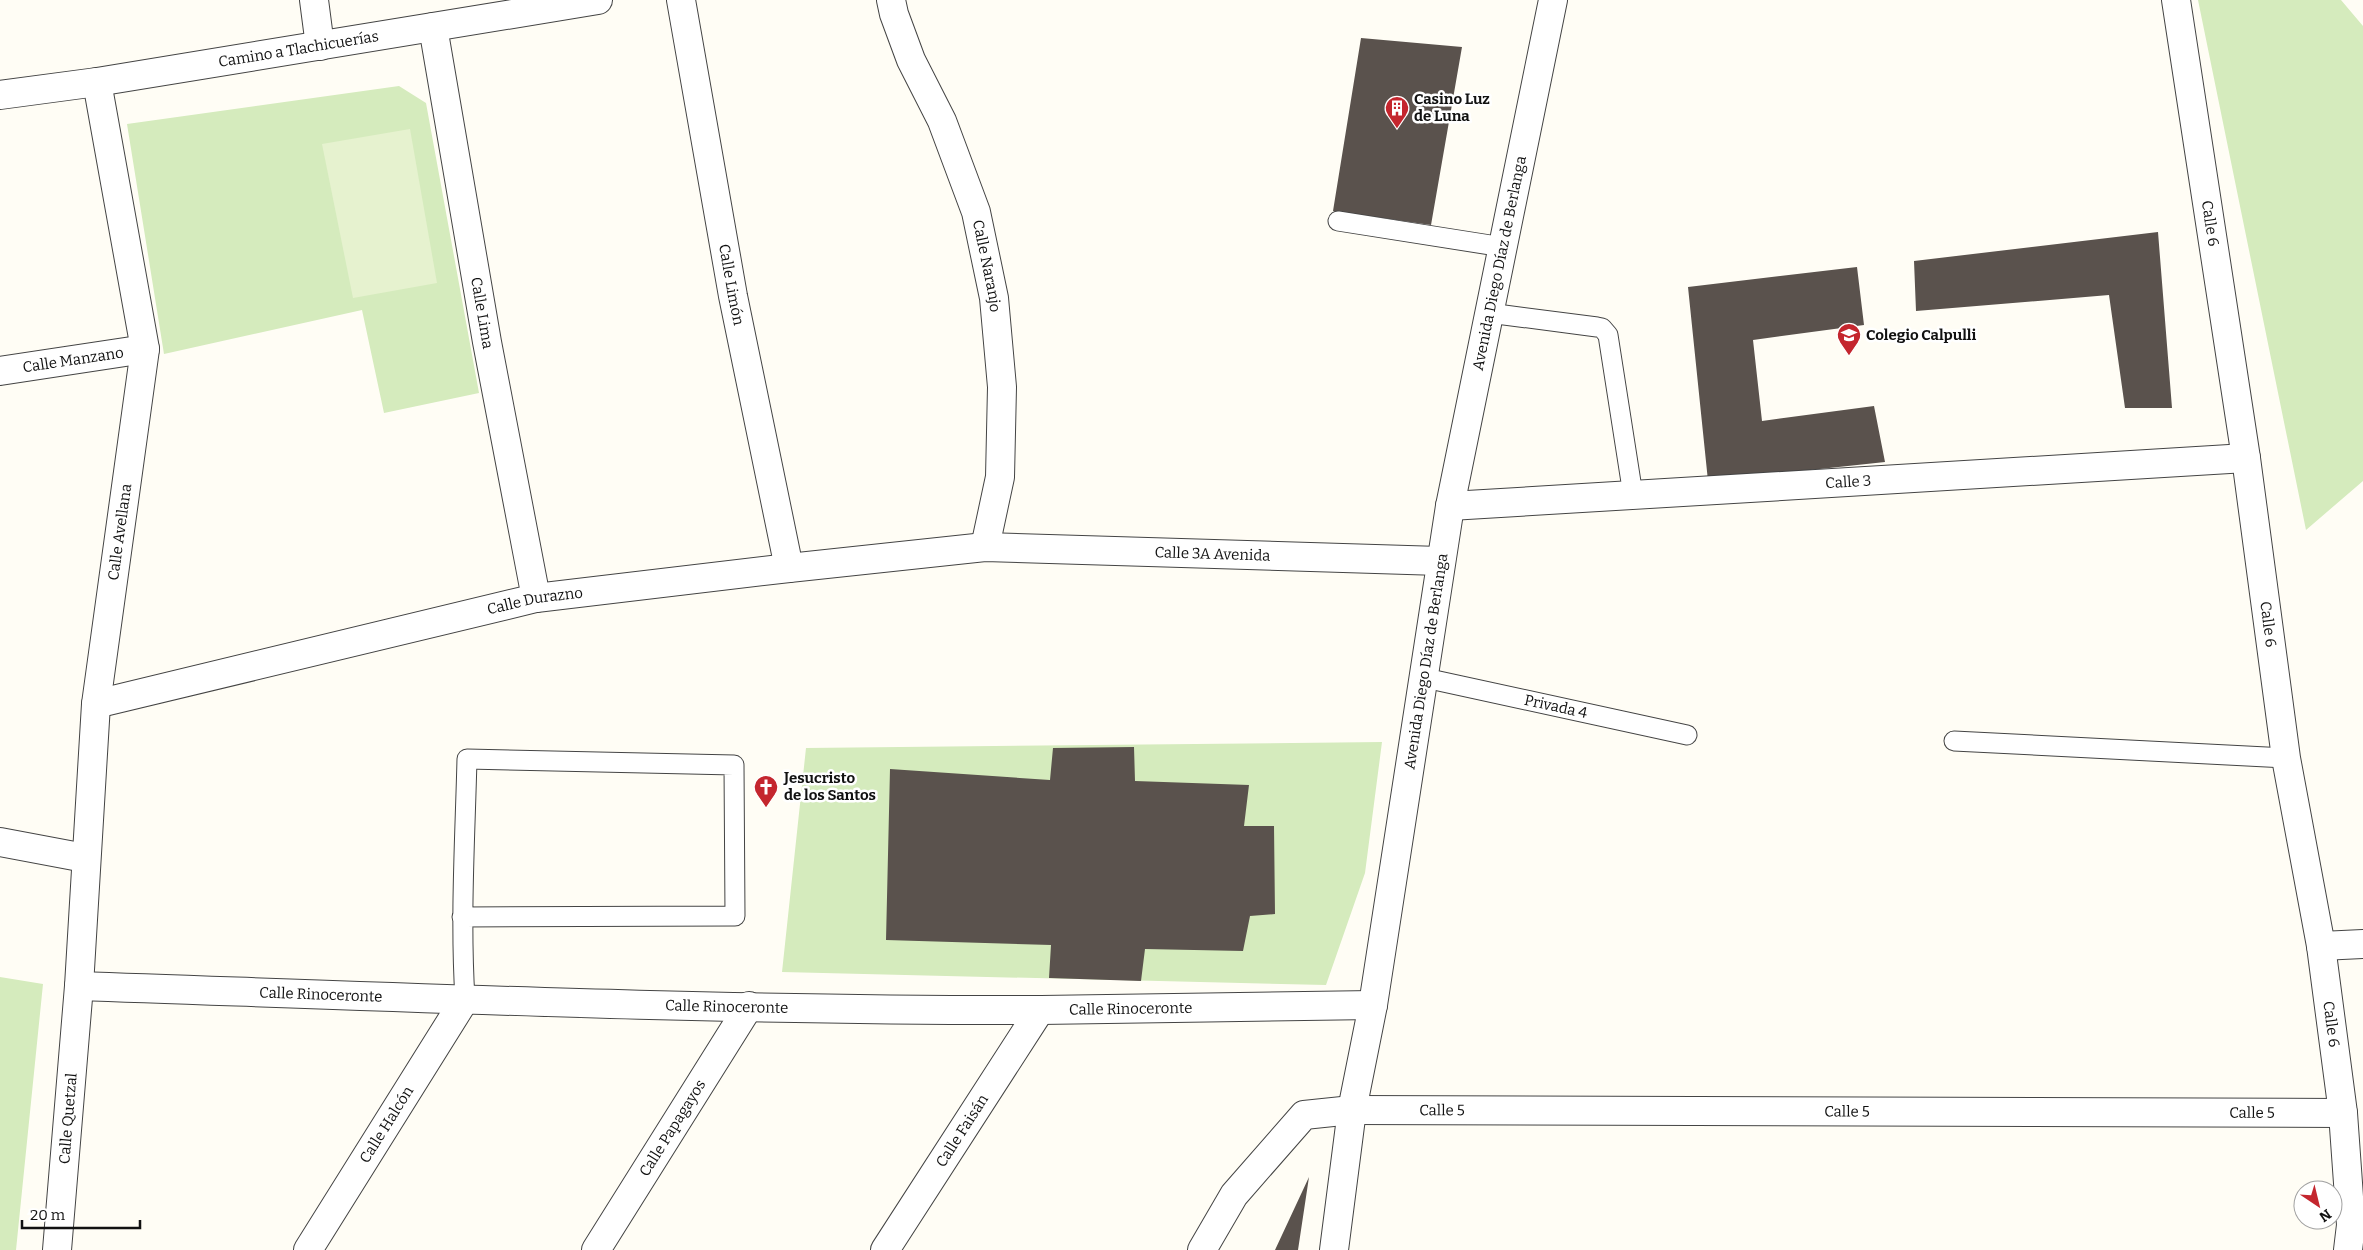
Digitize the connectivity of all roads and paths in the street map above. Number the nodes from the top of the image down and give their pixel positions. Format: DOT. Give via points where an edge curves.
graph roads {
  1 [pos="314,0"];
  2 [pos="598,0"];
  3 [pos="681,0"];
  4 [pos="891,0"];
  5 [pos="1554,0"];
  6 [pos="2176,0"];
  7 [pos="433,27"];
  8 [pos="320,46"];
  9 [pos="97,82"];
  10 [pos="0,95"];
  11 [pos="1338,221"];
  12 [pos="1503,247"];
  13 [pos="1489,313"];
  14 [pos="145,349"];
  15 [pos="0,371"];
  16 [pos="2246,458"];
  17 [pos="1633,495"];
  18 [pos="1450,506"];
  19 [pos="985,548"];
  20 [pos="1440,561"];
  21 [pos="789,568"];
  22 [pos="536,598"];
  23 [pos="1425,678"];
  24 [pos="96,704"];
  25 [pos="1687,735"];
  26 [pos="1954,741"];
  27 [pos="2286,758"];
  28 [pos="0,842"];
  29 [pos="85,858"];
  30 [pos="462,918"];
  31 [pos="2363,944"];
  32 [pos="2320,946"];
  33 [pos="79,986"];
  34 [pos="465,1000"];
  35 [pos="1373,1005"];
  36 [pos="749,1006"];
  37 [pos="1040,1010"];
  38 [pos="1352,1110"];
  39 [pos="2343,1113"];
  40 [pos="57,1250"];
  41 [pos="308,1250"];
  42 [pos="596,1250"];
  43 [pos="885,1250"];
  44 [pos="1202,1250"];
  45 [pos="1334,1250"];
  46 [pos="2348,1250"];
  1 -- 8 [label="street"];
  2 -- 7 [label="street, Camino a Tlachicuerías"];
  3 -- 21 [label="street, Calle Limón" via="733,296"];
  4 -- 19 [label="street, Calle Naranjo" via="911,60 942,121 976,212 994,298 1002,387 1000,477"];
  5 -- 12 [label="street, Avenida Diego Díaz de Berlanga"];
  6 -- 16 [label="street, Calle 6"];
  7 -- 8 [label="street, Camino a Tlachicuerías"];
  7 -- 22 [label="street, Calle Lima" via="487,342"];
  8 -- 9 [label="street, Camino a Tlachicuerías"];
  9 -- 10 [label="street, Camino a Tlachicuerías"];
  9 -- 14 [label="street, Calle Avellana"];
  11 -- 12 [label="lane"];
  12 -- 13 [label="street, Avenida Diego Díaz de Berlanga"];
  13 -- 17 [label="lane" via="1597,327 1608,335"];
  13 -- 18 [label="street, Avenida Diego Díaz de Berlanga"];
  14 -- 15 [label="street, Calle Manzano"];
  14 -- 24 [label="street, Calle Avellana"];
  16 -- 17 [label="street, Calle 3"];
  16 -- 27 [label="street, Calle 6"];
  17 -- 18 [label="street, Calle 3"];
  18 -- 20 [label="street, Avenida Diego Díaz de Berlanga"];
  19 -- 20 [label="street, Calle 3A Avenida"];
  19 -- 21 [label="street, Calle Durazno"];
  20 -- 23 [label="street, Avenida Diego Díaz de Berlanga"];
  21 -- 22 [label="street, Calle Durazno"];
  22 -- 24 [label="street, Calle Durazno"];
  23 -- 25 [label="lane, Privada 4"];
  23 -- 35 [label="street, Avenida Diego Díaz de Berlanga"];
  24 -- 29 [label="street, Calle Avellana"];
  26 -- 27 [label="lane"];
  27 -- 32 [label="street, Calle 6"];
  28 -- 29 [label="street"];
  29 -- 33 [label="street, Calle Avellana"];
  30 -- 30 [label="lane" via="735,916 734,765 467,759"];
  30 -- 34 [label="lane"];
  31 -- 32 [label="street"];
  32 -- 39 [label="street, Calle 6"];
  33 -- 34 [label="street, Calle Rinoceronte"];
  33 -- 40 [label="street, Calle Quetzal"];
  34 -- 36 [label="street, Calle Rinoceronte"];
  34 -- 41 [label="street, Calle Halcón"];
  35 -- 37 [label="street, Calle Rinoceronte"];
  35 -- 38 [label="street, Avenida Diego Díaz de Berlanga"];
  36 -- 37 [label="street, Calle Rinoceronte"];
  36 -- 42 [label="street, Calle Papagayos"];
  37 -- 43 [label="street, Calle Faisán"];
  38 -- 39 [label="street, Calle 5"];
  38 -- 44 [label="street" via="1304,1115 1234,1195"];
  38 -- 45 [label="street, Avenida Diego Díaz de Berlanga"];
  39 -- 46 [label="street, Calle 6" via="2351,1225"];
}
